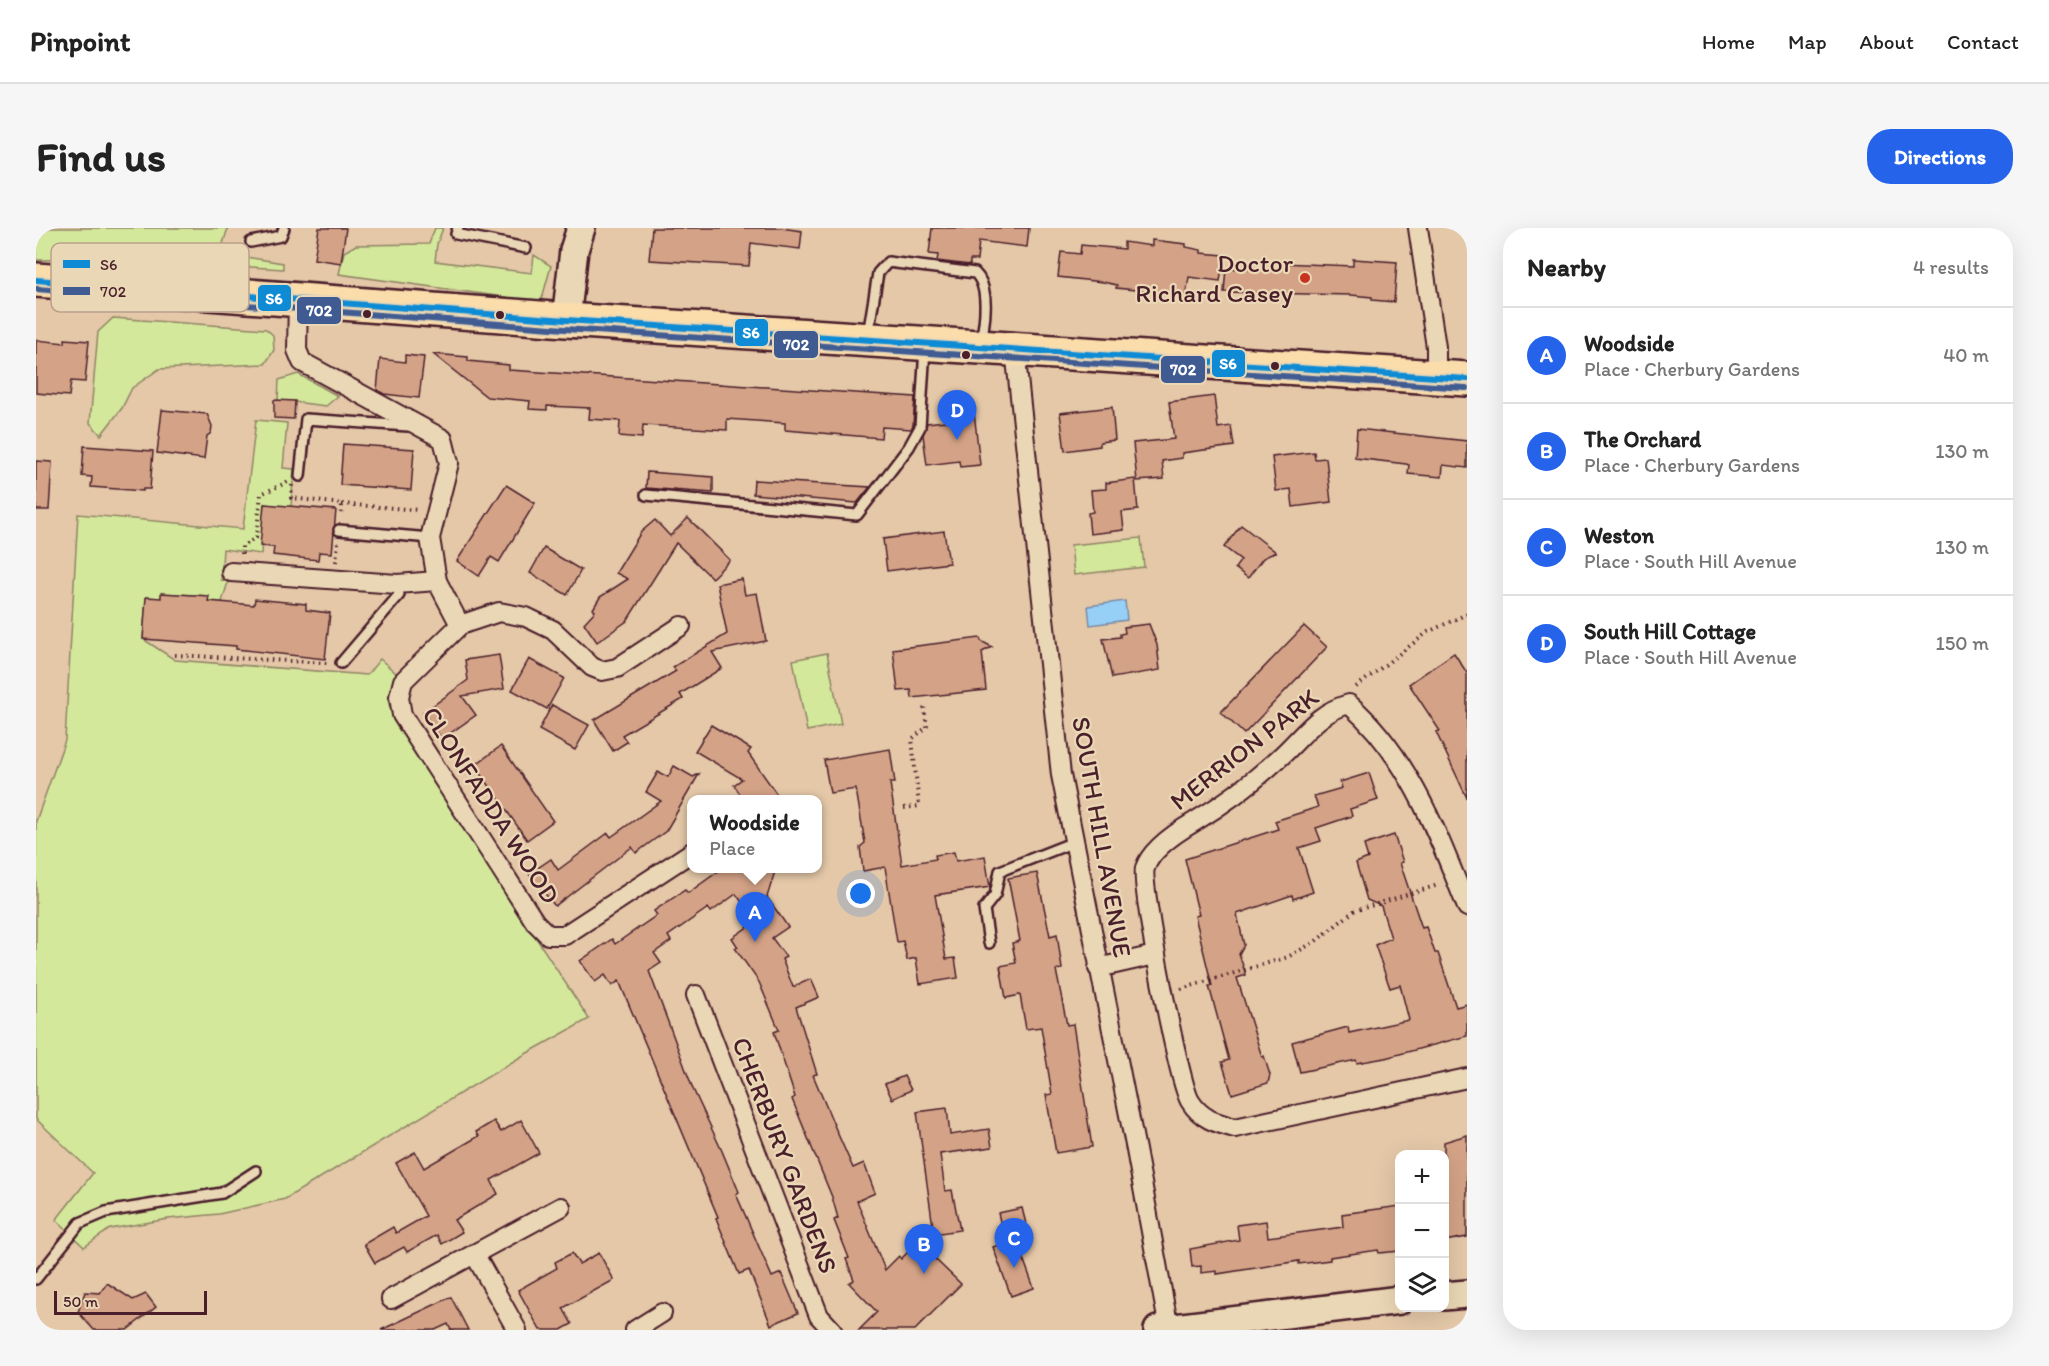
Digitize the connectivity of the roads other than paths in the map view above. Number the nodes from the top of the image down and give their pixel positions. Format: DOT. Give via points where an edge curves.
graph roads {
  1 [pos="284,228"];
  2 [pos="458,228"];
  3 [pos="581,228"];
  4 [pos="1419,228"];
  5 [pos="250,242"];
  6 [pos="526,248"];
  7 [pos="36,280"];
  8 [pos="51,281"];
  9 [pos="249,296"];
  10 [pos="298,300"];
  11 [pos="566,320"];
  12 [pos="867,340"];
  13 [pos="925,345"];
  14 [pos="980,347"];
  15 [pos="1015,350"];
  16 [pos="1451,378"];
  17 [pos="417,427"];
  18 [pos="300,476"];
  19 [pos="646,495"];
  20 [pos="339,530"];
  21 [pos="425,537"];
  22 [pos="236,572"];
  23 [pos="437,581"];
  24 [pos="398,584"];
  25 [pos="460,625"];
  26 [pos="681,626"];
  27 [pos="341,663"];
  28 [pos="1074,842"];
  29 [pos="687,855"];
  30 [pos="1467,907"];
  31 [pos="989,943"];
  32 [pos="1155,955"];
  33 [pos="1098,968"];
  34 [pos="696,995"];
  35 [pos="1467,1078"];
  36 [pos="256,1171"];
  37 [pos="561,1207"];
  38 [pos="475,1255"];
  39 [pos="36,1279"];
  40 [pos="1467,1294"];
  41 [pos="1449,1296"];
  42 [pos="391,1299"];
  43 [pos="1395,1301"];
  44 [pos="662,1314"];
  45 [pos="1163,1329"];
  46 [pos="517,1330"];
  47 [pos="635,1330"];
  48 [pos="832,1330"];
  1 -- 5 [label="lane" via="281,236"];
  2 -- 6 [label="lane" via="456,234"];
  3 -- 11 [label="street" via="574,250"];
  4 -- 16 [label="street" via="1436,347"];
  7 -- 8 [label="highway"];
  9 -- 10 [label="highway"];
  10 -- 11 [label="highway"];
  10 -- 17 [label="street" via="297,350 302,362"];
  11 -- 12 [label="highway"];
  12 -- 13 [label="highway"];
  12 -- 14 [label="lane" via="878,273 888,262 975,273 983,285 985,325"];
  13 -- 14 [label="highway"];
  13 -- 19 [label="lane" via="920,428 857,515"];
  14 -- 15 [label="highway"];
  15 -- 16 [label="highway"];
  15 -- 28 [label="street, SOUTH HILL AVENUE" via="1061,775"];
  17 -- 18 [label="lane" via="306,419"];
  17 -- 21 [label="street" via="443,439 449,464"];
  20 -- 21 [label="lane"];
  21 -- 23 [label="street"];
  22 -- 24 [label="street"];
  23 -- 24 [label="street"];
  23 -- 25 [label="street"];
  24 -- 27 [label="lane" via="399,595"];
  25 -- 26 [label="street, CLONFADDA WOOD" via="499,612 526,617 553,630 592,667 602,671 616,668"];
  25 -- 29 [label="street, CLONFADDA WOOD" via="403,681 399,697 402,715 535,922 548,935 566,935"];
  28 -- 31 [label="lane" via="1000,871 995,895 984,909"];
  28 -- 33 [label="street, SOUTH HILL AVENUE"];
  30 -- 32 [label="street, MERRION PARK" via="1431,818 1409,776 1363,716 1349,704 1329,710 1279,759 1150,858 1144,870 1144,884"];
  32 -- 33 [label="street"];
  32 -- 35 [label="street, MERRION PARK" via="1189,1100 1206,1120 1235,1128"];
  33 -- 45 [label="street, SOUTH HILL AVENUE" via="1136,1150"];
  34 -- 48 [label="street, CHERBURY GARDENS" via="819,1316"];
  36 -- 39 [label="lane" via="222,1193 106,1212 80,1223"];
  37 -- 38 [label="street"];
  38 -- 42 [label="street"];
  38 -- 46 [label="street"];
  40 -- 41 [label="street"];
  43 -- 45 [label="street"];
  44 -- 47 [label="street"];
}
